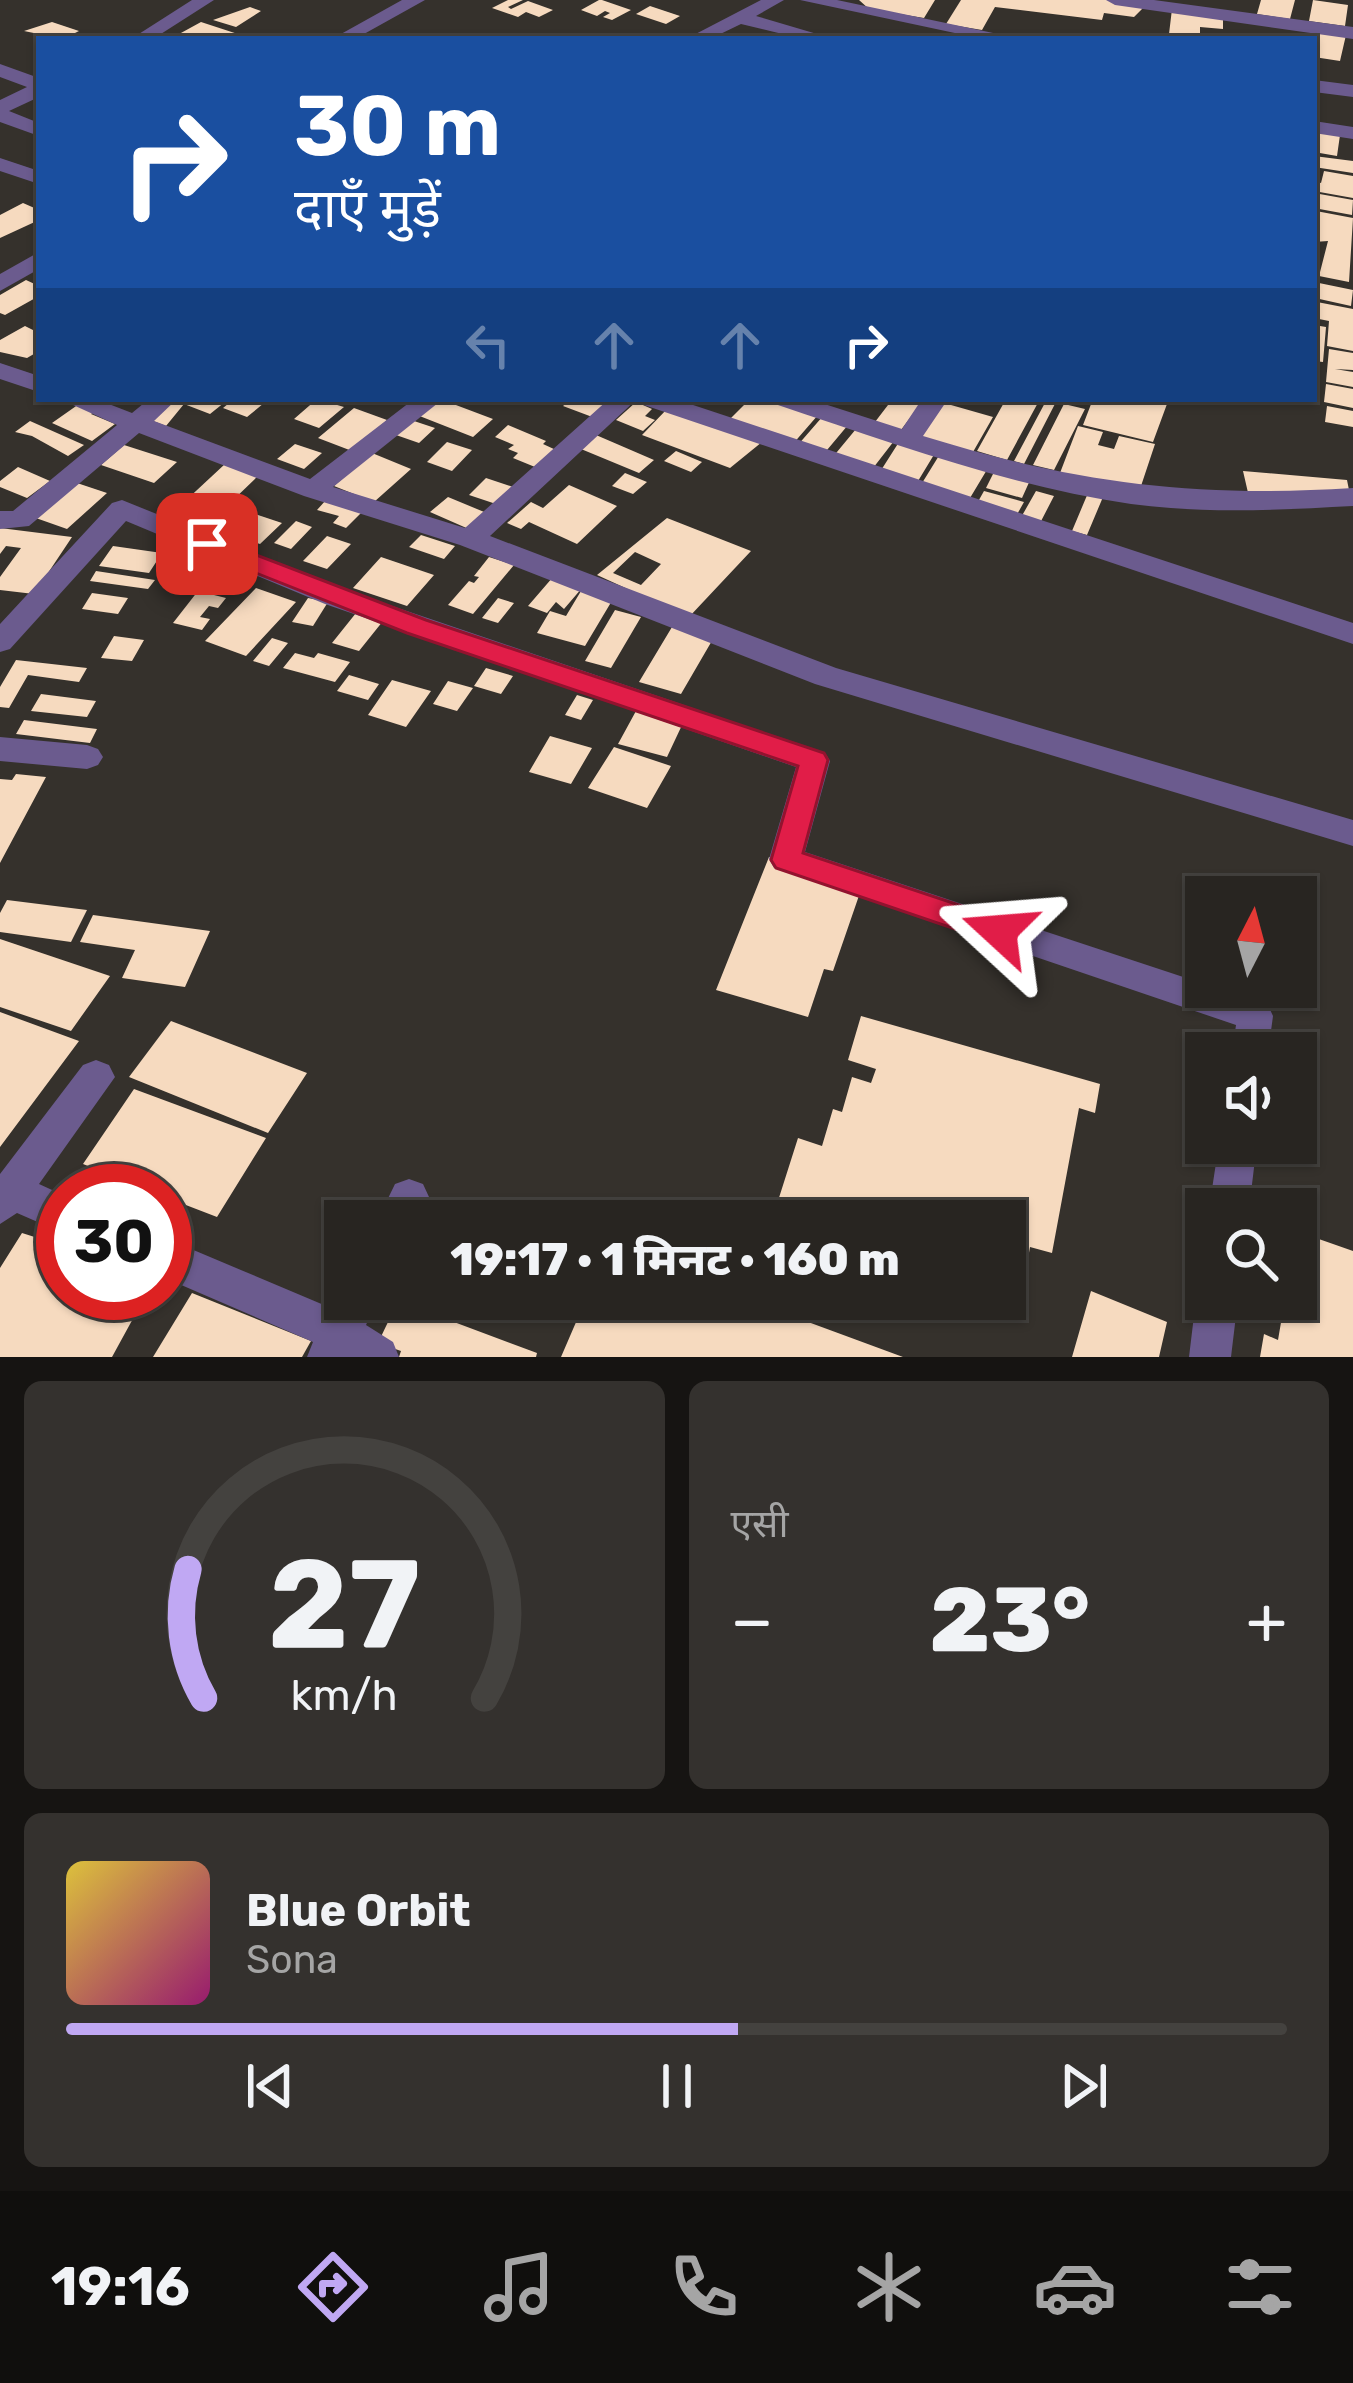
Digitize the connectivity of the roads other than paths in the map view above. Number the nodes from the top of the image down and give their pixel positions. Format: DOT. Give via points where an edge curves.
graph roads {
  1 [pos="205,0"];
  2 [pos="416,0"];
  3 [pos="775,0"];
  4 [pos="809,0"];
  5 [pos="1115,0"];
  6 [pos="737,16"];
  7 [pos="1353,33"];
  8 [pos="145,36"];
  9 [pos="347,36"];
  10 [pos="700,36"];
  11 [pos="813,36"];
  12 [pos="996,36"];
  13 [pos="0,70"];
  14 [pos="36,86"];
  15 [pos="1317,86"];
  16 [pos="36,89"];
  17 [pos="1353,91"];
  18 [pos="0,112"];
  19 [pos="1317,127"];
  20 [pos="36,129"];
  21 [pos="1353,133"];
  22 [pos="0,164"];
  23 [pos="36,177"];
  24 [pos="36,261"];
  25 [pos="0,284"];
  26 [pos="0,370"];
  27 [pos="36,385"];
  28 [pos="82,402"];
  29 [pos="160,402"];
  30 [pos="426,402"];
  31 [pos="621,402"];
  32 [pos="659,402"];
  33 [pos="793,402"];
  34 [pos="933,402"];
  35 [pos="136,421"];
  36 [pos="908,439"];
  37 [pos="313,490"];
  38 [pos="1353,497"];
  39 [pos="0,520"];
  40 [pos="470,539"];
  41 [pos="1353,634"];
  42 [pos="0,642"];
  43 [pos="0,749"];
  44 [pos="87,757"];
  45 [pos="1353,833"];
  46 [pos="1253,1032"];
  47 [pos="96,1078"];
  48 [pos="5,1198"];
  49 [pos="36,1207"];
  50 [pos="192,1269"];
  51 [pos="1214,1320"];
  52 [pos="342,1330"];
  53 [pos="378,1357"];
  54 [pos="1210,1357"];
  1 -- 8 [label="street"];
  2 -- 9 [label="street"];
  3 -- 6 [label="street"];
  4 -- 12 [label="street"];
  5 -- 7 [label="street"];
  6 -- 10 [label="street"];
  6 -- 11 [label="street"];
  13 -- 14 [label="street"];
  15 -- 17 [label="street"];
  16 -- 18 [label="street"];
  18 -- 20 [label="street"];
  19 -- 21 [label="street"];
  22 -- 23 [label="street"];
  24 -- 25 [label="street"];
  26 -- 27 [label="street"];
  28 -- 35 [label="street"];
  29 -- 35 [label="street"];
  30 -- 37 [label="street"];
  31 -- 40 [label="street"];
  32 -- 41 [label="street"];
  33 -- 36 [label="street"];
  34 -- 36 [label="street"];
  35 -- 37 [label="street"];
  35 -- 39 [label="street" via="19,520"];
  36 -- 38 [label="street" via="1131,495 1257,503"];
  37 -- 40 [label="street"];
  40 -- 45 [label="street" via="826,676"];
  42 -- 46 [label="street" via="122,509 334,597 814,760 786,860 1255,1016"];
  43 -- 44 [label="street"];
  47 -- 48 [label="street"];
  48 -- 49 [label="street"];
  50 -- 52 [label="street"];
  51 -- 54 [label="street"];
  52 -- 53 [label="street"];
}
